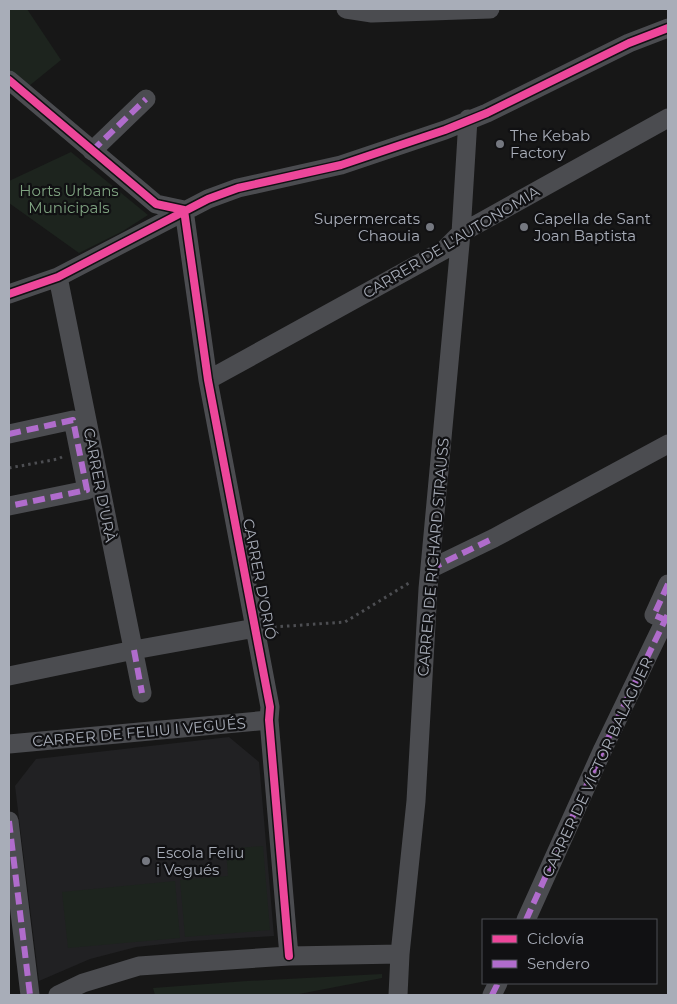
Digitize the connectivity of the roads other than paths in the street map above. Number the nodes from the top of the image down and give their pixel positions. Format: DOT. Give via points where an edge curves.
graph roads {
  1 [pos="346,9"];
  2 [pos="490,9"];
  3 [pos="668,19"];
  4 [pos="668,28"];
  5 [pos="649,34"];
  6 [pos="9,80"];
  7 [pos="146,99"];
  8 [pos="668,118"];
  9 [pos="468,119"];
  10 [pos="92,150"];
  11 [pos="184,210"];
  12 [pos="462,233"];
  13 [pos="58,278"];
  14 [pos="9,294"];
  15 [pos="208,380"];
  16 [pos="9,434"];
  17 [pos="668,444"];
  18 [pos="9,506"];
  19 [pos="430,569"];
  20 [pos="668,584"];
  21 [pos="667,618"];
  22 [pos="264,628"];
  23 [pos="134,650"];
  24 [pos="9,676"];
  25 [pos="142,693"];
  26 [pos="270,720"];
  27 [pos="9,744"];
  28 [pos="9,826"];
  29 [pos="526,919"];
  30 [pos="400,954"];
  31 [pos="289,956"];
  32 [pos="30,995"];
  33 [pos="58,995"];
  34 [pos="398,995"];
  1 -- 2 [label="street" via="372,13"];
  3 -- 5 [label="street"];
  4 -- 5 [label="street"];
  5 -- 9 [label="street" via="487,113"];
  6 -- 10 [label="street"];
  7 -- 10 [label="street"];
  8 -- 12 [label="street, CARRER DE L'AUTONOMIA"];
  9 -- 11 [label="street" via="341,165 238,188"];
  9 -- 12 [label="street, CARRER DE RICHARD STRAUSS"];
  10 -- 11 [label="street" via="156,204"];
  11 -- 13 [label="street"];
  11 -- 15 [label="street, CARRER D'ORIÓ"];
  12 -- 15 [label="street, CARRER DE L'AUTONOMIA" via="444,250"];
  12 -- 19 [label="street, CARRER DE RICHARD STRAUSS"];
  13 -- 14 [label="street"];
  13 -- 23 [label="street, CARRER D'URÀ"];
  15 -- 22 [label="street, CARRER D'ORIÓ"];
  16 -- 18 [label="street" via="73,420 87,490"];
  17 -- 19 [label="street"];
  19 -- 30 [label="street, CARRER DE RICHARD STRAUSS" via="416,801"];
  20 -- 21 [label="street" via="654,615"];
  21 -- 29 [label="street, CARRER DE VÍCTOR BALAGUER"];
  22 -- 23 [label="street"];
  22 -- 26 [label="street, CARRER D'ORIÓ"];
  23 -- 24 [label="street"];
  23 -- 25 [label="street, CARRER D'URÀ"];
  26 -- 27 [label="street, CARRER DE FELIU I VEGUÉS"];
  26 -- 31 [label="street, CARRER D'ORIÓ"];
  28 -- 32 [label="street"];
  30 -- 31 [label="street"];
  30 -- 34 [label="street, CARRER DE RICHARD STRAUSS"];
  31 -- 33 [label="street" via="139,966"];
}
